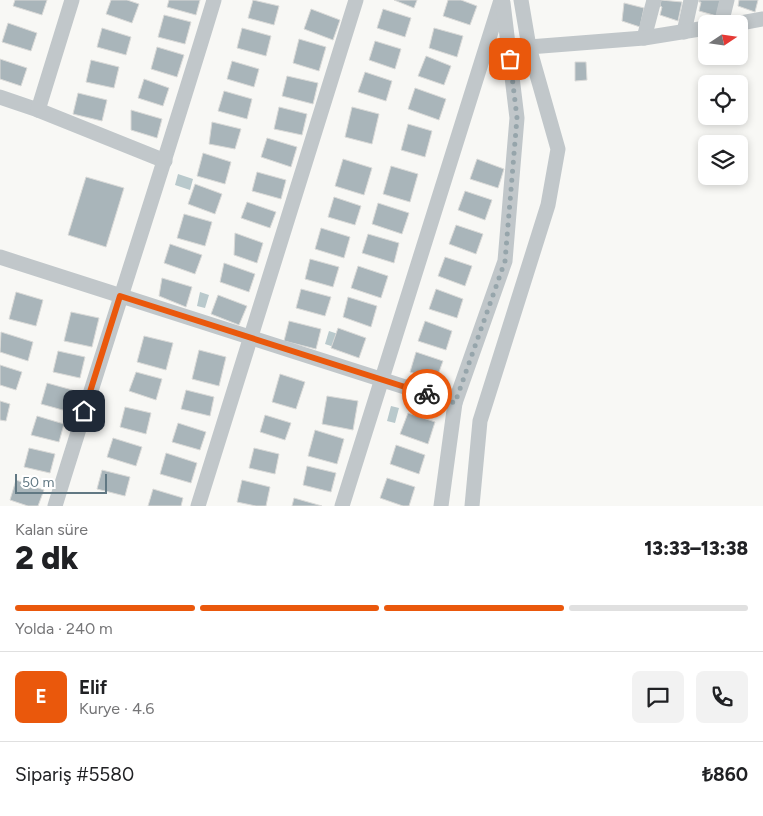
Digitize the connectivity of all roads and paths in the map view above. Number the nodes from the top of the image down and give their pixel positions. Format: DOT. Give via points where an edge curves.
graph roads {
  1 [pos="72,0"];
  2 [pos="214,0"];
  3 [pos="356,0"];
  4 [pos="502,0"];
  5 [pos="521,0"];
  6 [pos="654,0"];
  7 [pos="691,0"];
  8 [pos="727,0"];
  9 [pos="723,15"];
  10 [pos="762,17"];
  11 [pos="748,21"];
  12 [pos="698,29"];
  13 [pos="684,32"];
  14 [pos="644,38"];
  15 [pos="529,47"];
  16 [pos="0,97"];
  17 [pos="38,110"];
  18 [pos="165,161"];
  19 [pos="0,257"];
  20 [pos="120,296"];
  21 [pos="250,338"];
  22 [pos="382,379"];
  23 [pos="455,403"];
  24 [pos="54,506"];
  25 [pos="198,506"];
  26 [pos="342,506"];
  27 [pos="441,506"];
  28 [pos="472,506"];
  1 -- 17 [label="street"];
  2 -- 18 [label="street"];
  3 -- 21 [label="street"];
  4 -- 22 [label="street"];
  4 -- 23 [label="street" via="517,118 505,261"];
  5 -- 15 [label="street"];
  6 -- 14 [label="street"];
  7 -- 13 [label="street"];
  8 -- 9 [label="street"];
  10 -- 11 [label="street"];
  12 -- 13 [label="street"];
  13 -- 14 [label="street"];
  14 -- 15 [label="street"];
  15 -- 28 [label="street" via="558,149 548,204 480,421"];
  16 -- 17 [label="street"];
  17 -- 18 [label="street"];
  18 -- 20 [label="street"];
  19 -- 20 [label="street"];
  20 -- 21 [label="street"];
  20 -- 24 [label="street"];
  21 -- 22 [label="street"];
  21 -- 25 [label="street"];
  22 -- 23 [label="street"];
  22 -- 26 [label="street"];
  23 -- 27 [label="street"];
}
